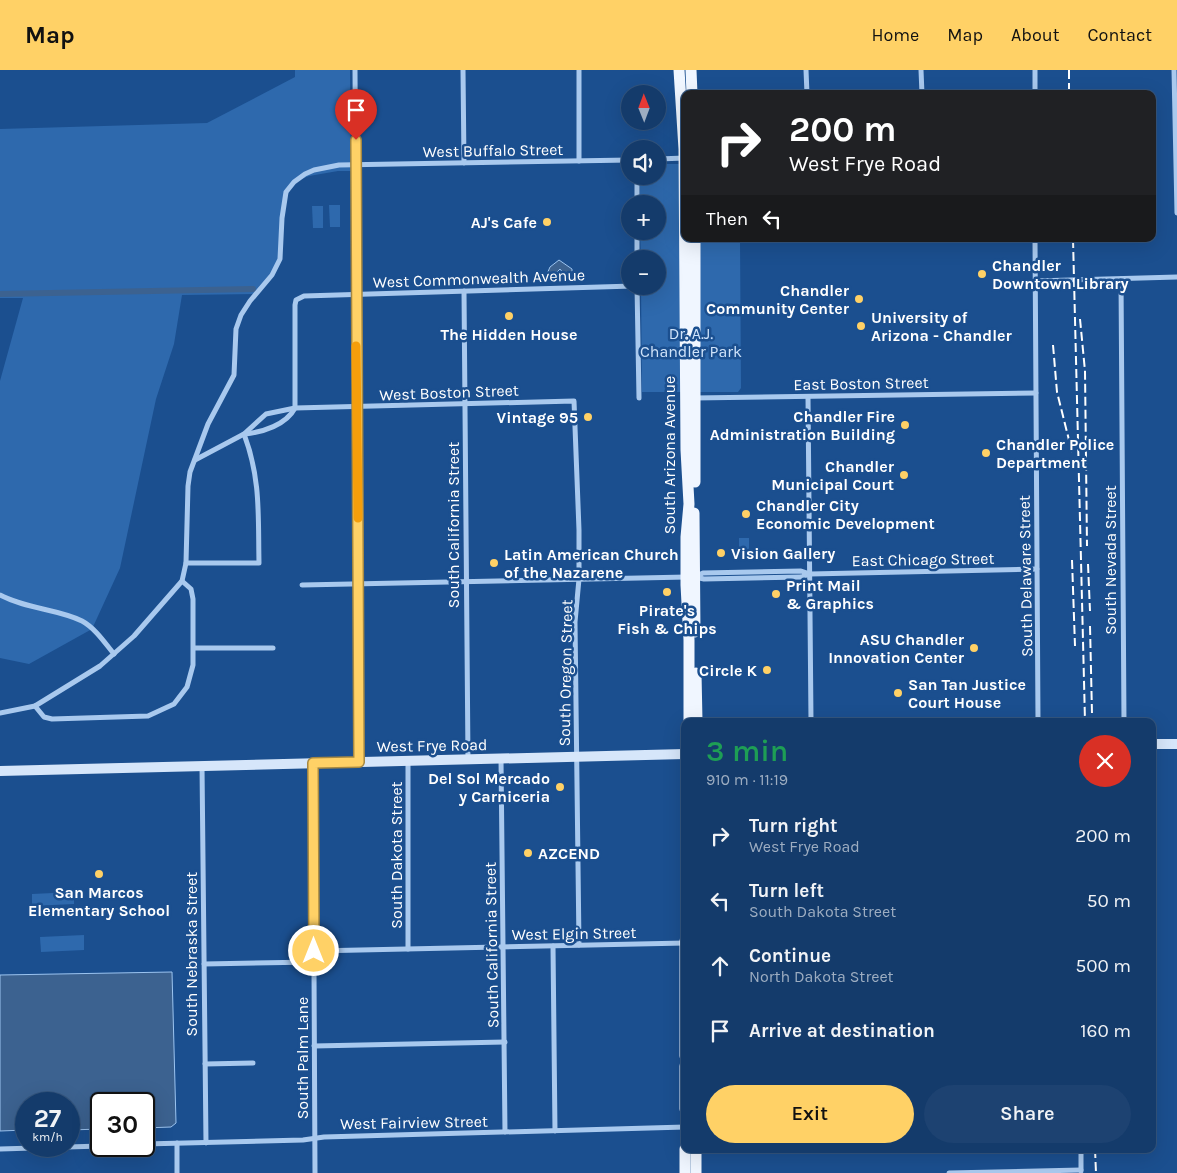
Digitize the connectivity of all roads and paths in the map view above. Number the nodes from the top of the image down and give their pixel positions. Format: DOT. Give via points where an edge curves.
graph roads {
  1 [pos="355,70"];
  2 [pos="463,70"];
  3 [pos="579,70"];
  4 [pos="679,70"];
  5 [pos="691,70"];
  6 [pos="806,70"];
  7 [pos="921,70"];
  8 [pos="1035,70"];
  9 [pos="1174,70"];
  10 [pos="692,90"];
  11 [pos="806,90"];
  12 [pos="922,90"];
  13 [pos="1035,90"];
  14 [pos="681,99"];
  15 [pos="681,158"];
  16 [pos="666,159"];
  17 [pos="621,160"];
  18 [pos="579,161"];
  19 [pos="464,163"];
  20 [pos="356,165"];
  21 [pos="1177,213"];
  22 [pos="688,242"];
  23 [pos="695,242"];
  24 [pos="1035,242"];
  25 [pos="1177,277"];
  26 [pos="690,279"];
  27 [pos="1121,279"];
  28 [pos="1036,281"];
  29 [pos="621,286"];
  30 [pos="464,291"];
  31 [pos="356,294"];
  32 [pos="637,295"];
  33 [pos="1036,393"];
  34 [pos="808,397"];
  35 [pos="639,398"];
  36 [pos="691,398"];
  37 [pos="574,401"];
  38 [pos="464,404"];
  39 [pos="357,407"];
  40 [pos="296,408"];
  41 [pos="244,434"];
  42 [pos="194,460"];
  43 [pos="186,563"];
  44 [pos="1037,569"];
  45 [pos="810,574"];
  46 [pos="690,577"];
  47 [pos="579,579"];
  48 [pos="182,581"];
  49 [pos="466,582"];
  50 [pos="358,584"];
  51 [pos="302,585"];
  52 [pos="0,595"];
  53 [pos="194,648"];
  54 [pos="273,648"];
  55 [pos="114,654"];
  56 [pos="35,706"];
  57 [pos="693,707"];
  58 [pos="0,713"];
  59 [pos="690,718"];
  60 [pos="696,718"];
  61 [pos="811,718"];
  62 [pos="1038,718"];
  63 [pos="1124,718"];
  64 [pos="1156,744"];
  65 [pos="1177,744"];
  66 [pos="681,754"];
  67 [pos="576,756"];
  68 [pos="501,758"];
  69 [pos="468,759"];
  70 [pos="408,761"];
  71 [pos="359,762"];
  72 [pos="313,763"];
  73 [pos="202,766"];
  74 [pos="0,771"];
  75 [pos="681,942"];
  76 [pos="579,945"];
  77 [pos="553,946"];
  78 [pos="504,947"];
  79 [pos="408,949"];
  80 [pos="314,951"];
  81 [pos="314,962"];
  82 [pos="204,964"];
  83 [pos="505,1042"];
  84 [pos="314,1046"];
  85 [pos="253,1063"];
  86 [pos="205,1064"];
  87 [pos="681,1127"];
  88 [pos="555,1131"];
  89 [pos="505,1132"];
  90 [pos="315,1138"];
  91 [pos="177,1143"];
  92 [pos="206,1143"];
  93 [pos="155,1144"];
  94 [pos="90,1146"];
  95 [pos="0,1149"];
  96 [pos="685,1153"];
  97 [pos="696,1153"];
  98 [pos="1081,1153"];
  99 [pos="1082,1171"];
  100 [pos="177,1173"];
  101 [pos="315,1173"];
  102 [pos="685,1173"];
  103 [pos="696,1173"];
  104 [pos="949,1173"];
  1 -- 20 [label="street"];
  2 -- 19 [label="street"];
  3 -- 18 [label="street"];
  4 -- 14 [label="main road"];
  5 -- 10 [label="main road"];
  6 -- 11 [label="street"];
  7 -- 12 [label="street"];
  8 -- 13 [label="street"];
  9 -- 21 [label="street"];
  15 -- 16 [label="street"];
  17 -- 18 [label="street, West Buffalo Street"];
  18 -- 19 [label="street, West Buffalo Street"];
  19 -- 20 [label="street, West Buffalo Street"];
  20 -- 31 [label="street"];
  20 -- 42 [label="street, West Buffalo Street" via="314,170 294,182 286,192 280,259 272,275 250,301 236,329 234,375 208,424"];
  22 -- 26 [label="main road"];
  23 -- 26 [label="main road"];
  24 -- 28 [label="street, South Delaware Street"];
  25 -- 27 [label="street"];
  26 -- 36 [label="main road, South Arizona Avenue"];
  27 -- 28 [label="street"];
  27 -- 63 [label="street, South Nevada Street"];
  28 -- 33 [label="street, South Delaware Street"];
  29 -- 30 [label="street, West Commonwealth Avenue"];
  30 -- 31 [label="street, West Commonwealth Avenue"];
  30 -- 38 [label="street, South California Street"];
  31 -- 39 [label="street"];
  31 -- 40 [label="street, West Commonwealth Avenue" via="304,296 296,300"];
  32 -- 35 [label="street"];
  33 -- 34 [label="street, East Boston Street"];
  33 -- 44 [label="street, South Delaware Street"];
  34 -- 36 [label="street, East Boston Street"];
  34 -- 45 [label="street"];
  36 -- 46 [label="main road, South Arizona Avenue" via="686,537"];
  37 -- 38 [label="street, West Boston Street"];
  37 -- 47 [label="street, South Oregon Street"];
  38 -- 39 [label="street, West Boston Street"];
  38 -- 49 [label="street, South California Street"];
  39 -- 40 [label="street, West Boston Street"];
  39 -- 50 [label="street"];
  40 -- 41 [label="street, West Boston Street" via="266,414"];
  40 -- 41 [label="street, West Boston Street" via="279,424"];
  41 -- 42 [label="street, West Boston Street"];
  41 -- 43 [label="street" via="258,482 259,563"];
  42 -- 43 [label="street, West Buffalo Street" via="188,486"];
  43 -- 48 [label="street, West Buffalo Street"];
  44 -- 45 [label="street, East Chicago Street"];
  44 -- 62 [label="street, South Delaware Street"];
  45 -- 46 [label="street, East Chicago Street" via="801,577"];
  45 -- 61 [label="street"];
  46 -- 47 [label="street, East Chicago Street"];
  46 -- 57 [label="main road, South Arizona Avenue"];
  47 -- 49 [label="street, East Chicago Street"];
  47 -- 67 [label="street, South Oregon Street" via="575,622"];
  48 -- 53 [label="street" via="191,589 193,599"];
  48 -- 55 [label="street" via="159,610"];
  49 -- 50 [label="street, East Chicago Street"];
  49 -- 69 [label="street, South California Street"];
  50 -- 51 [label="street, East Chicago Street"];
  50 -- 71 [label="street"];
  52 -- 55 [label="street" via="13,602 81,620"];
  53 -- 54 [label="street"];
  53 -- 56 [label="street" via="190,678 182,695 174,704 148,716 52,719 44,717"];
  55 -- 56 [label="street"];
  56 -- 58 [label="street"];
  57 -- 59 [label="main road, South Arizona Avenue"];
  57 -- 60 [label="main road, South Arizona Avenue"];
  64 -- 65 [label="street"];
  66 -- 67 [label="street, West Frye Road"];
  67 -- 68 [label="street, West Frye Road"];
  67 -- 76 [label="street, South Oregon Street"];
  68 -- 69 [label="street, West Frye Road"];
  68 -- 78 [label="street, South California Street"];
  69 -- 70 [label="street, West Frye Road"];
  70 -- 71 [label="street, West Frye Road"];
  70 -- 79 [label="street, South Dakota Street"];
  71 -- 72 [label="street, West Frye Road"];
  72 -- 73 [label="street, West Frye Road"];
  72 -- 80 [label="street, South Palm Lane"];
  73 -- 74 [label="street, West Frye Road"];
  73 -- 82 [label="street, South Nebraska Street"];
  75 -- 76 [label="street, West Elgin Street"];
  76 -- 77 [label="street, West Elgin Street"];
  77 -- 78 [label="street, West Elgin Street"];
  77 -- 88 [label="street"];
  78 -- 79 [label="street, West Elgin Street"];
  78 -- 83 [label="street, South California Street"];
  79 -- 80 [label="street, West Elgin Street"];
  80 -- 81 [label="street, South Palm Lane"];
  81 -- 82 [label="street"];
  81 -- 84 [label="street, South Palm Lane"];
  82 -- 86 [label="street, South Nebraska Street"];
  83 -- 84 [label="street"];
  83 -- 89 [label="street, South California Street"];
  84 -- 90 [label="street, South Palm Lane"];
  85 -- 86 [label="street"];
  86 -- 92 [label="street, South Nebraska Street"];
  87 -- 88 [label="street, West Fairview Street"];
  88 -- 89 [label="street, West Fairview Street"];
  89 -- 90 [label="street, West Fairview Street"];
  90 -- 92 [label="street, West Fairview Street"];
  90 -- 101 [label="street, South Palm Lane"];
  91 -- 92 [label="street, West Fairview Street"];
  91 -- 93 [label="street, West Fairview Street"];
  91 -- 100 [label="street"];
  94 -- 95 [label="street"];
  96 -- 102 [label="main road"];
  97 -- 103 [label="main road"];
  98 -- 99 [label="street"];
  99 -- 104 [label="street"];
}
